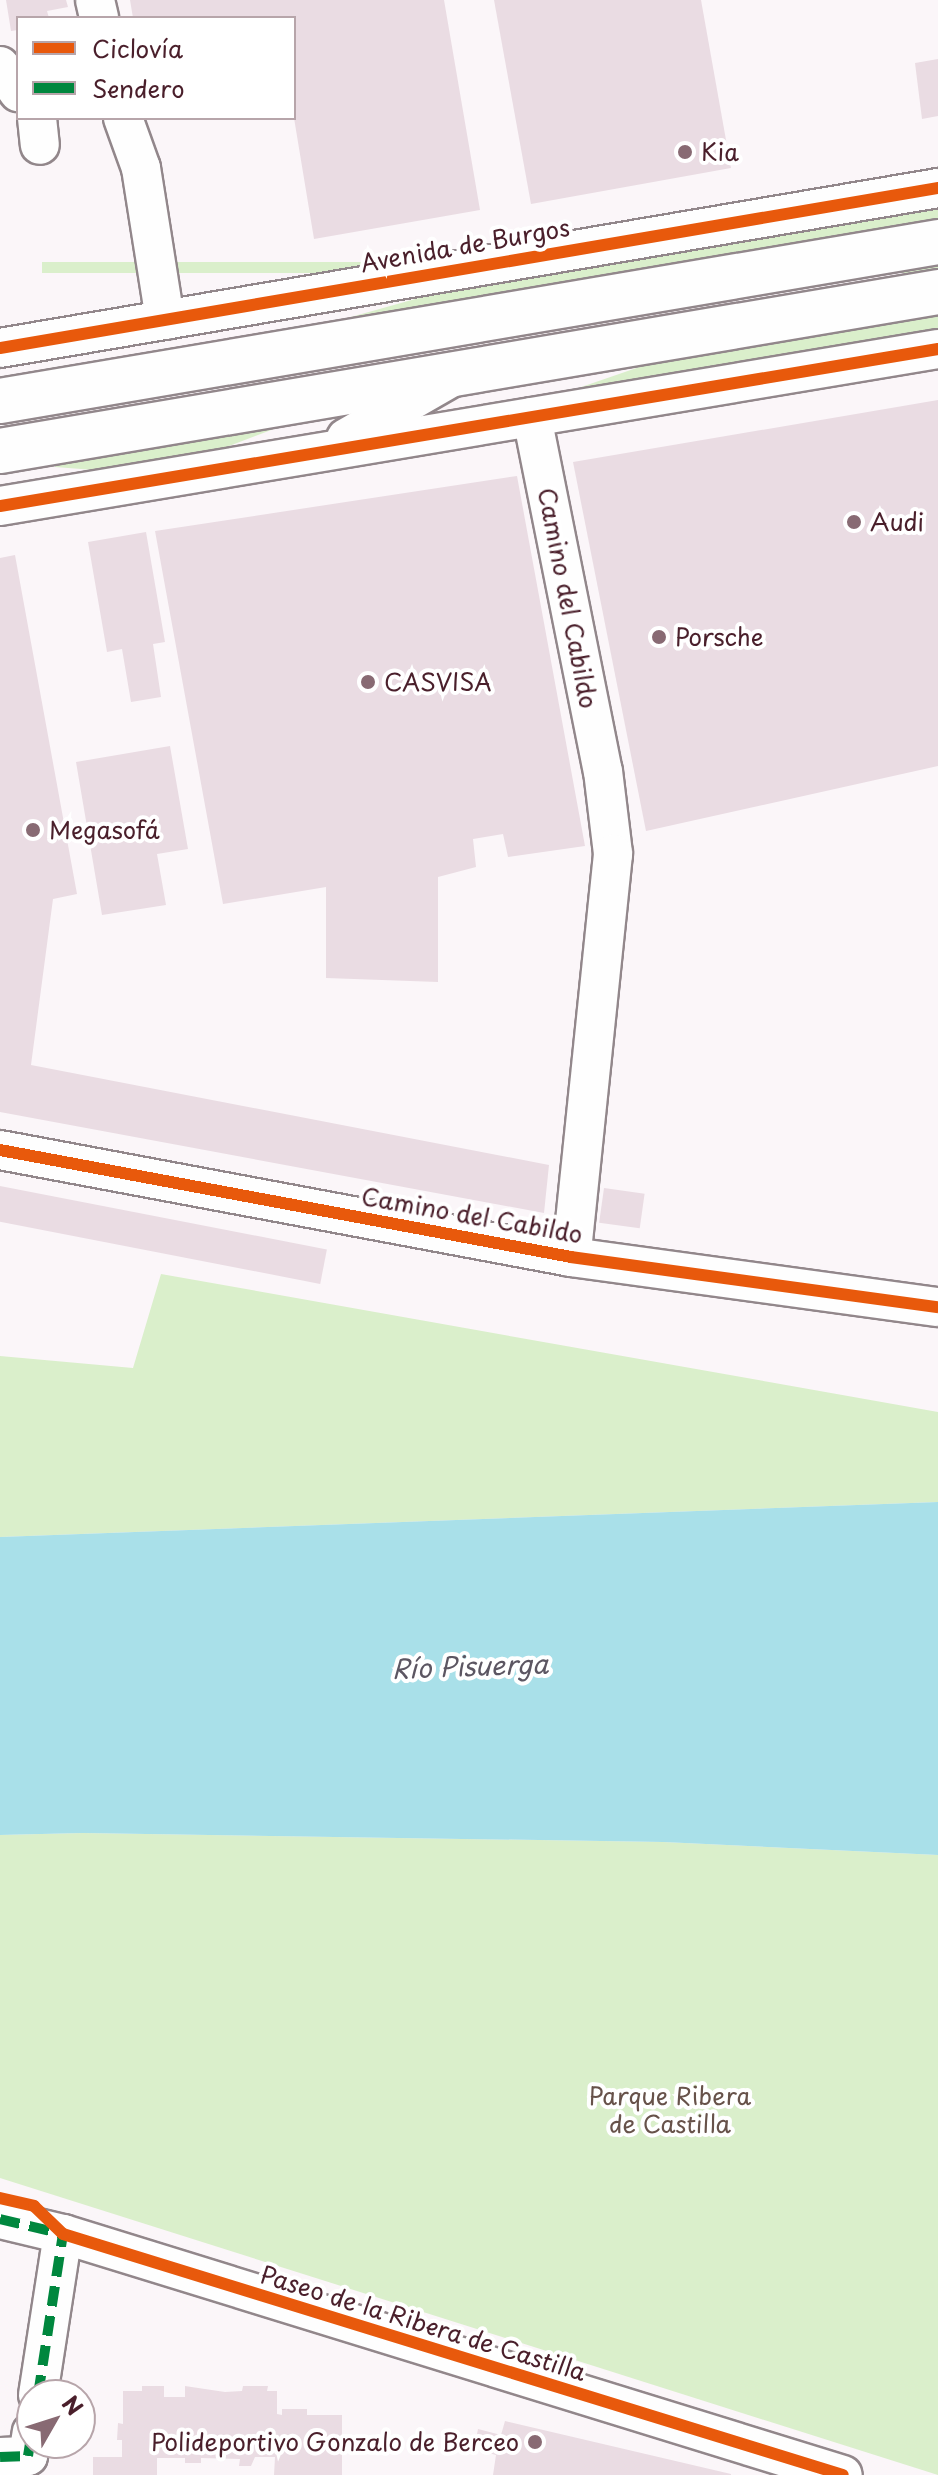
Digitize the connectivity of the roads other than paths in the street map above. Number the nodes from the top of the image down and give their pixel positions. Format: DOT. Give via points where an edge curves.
graph roads {
  1 [pos="0,66"];
  2 [pos="16,89"];
  3 [pos="124,120"];
  4 [pos="938,188"];
  5 [pos="938,242"];
  6 [pos="468,266"];
  7 [pos="938,292"];
  8 [pos="165,320"];
  9 [pos="938,349"];
  10 [pos="1,352"];
  11 [pos="459,374"];
  12 [pos="0,401"];
  13 [pos="532,417"];
  14 [pos="323,452"];
  15 [pos="0,454"];
  16 [pos="106,488"];
  17 [pos="0,506"];
  18 [pos="0,1150"];
  19 [pos="571,1257"];
  20 [pos="938,1307"];
  21 [pos="0,2219"];
  22 [pos="63,2234"];
  23 [pos="40,2379"];
  24 [pos="843,2475"];
  1 -- 2 [label="street"];
  3 -- 8 [label="street" via="141,168"];
  4 -- 6 [label="street, Avenida de Burgos"];
  5 -- 12 [label="highway"];
  6 -- 8 [label="street, Avenida de Burgos"];
  6 -- 10 [label="street" via="11,369"];
  7 -- 11 [label="highway"];
  8 -- 10 [label="street, Avenida de Burgos"];
  9 -- 13 [label="street"];
  11 -- 14 [label="street"];
  11 -- 15 [label="highway"];
  13 -- 14 [label="street"];
  13 -- 19 [label="street, Camino del Cabildo" via="603,771 613,854"];
  14 -- 16 [label="street"];
  15 -- 16 [label="street" via="23,478"];
  16 -- 17 [label="street"];
  18 -- 19 [label="street, Camino del Cabildo"];
  19 -- 20 [label="street, Camino del Cabildo"];
  21 -- 22 [label="street, Paseo de la Ribera de Castilla"];
  22 -- 23 [label="street"];
  22 -- 24 [label="street, Paseo de la Ribera de Castilla"];
}
